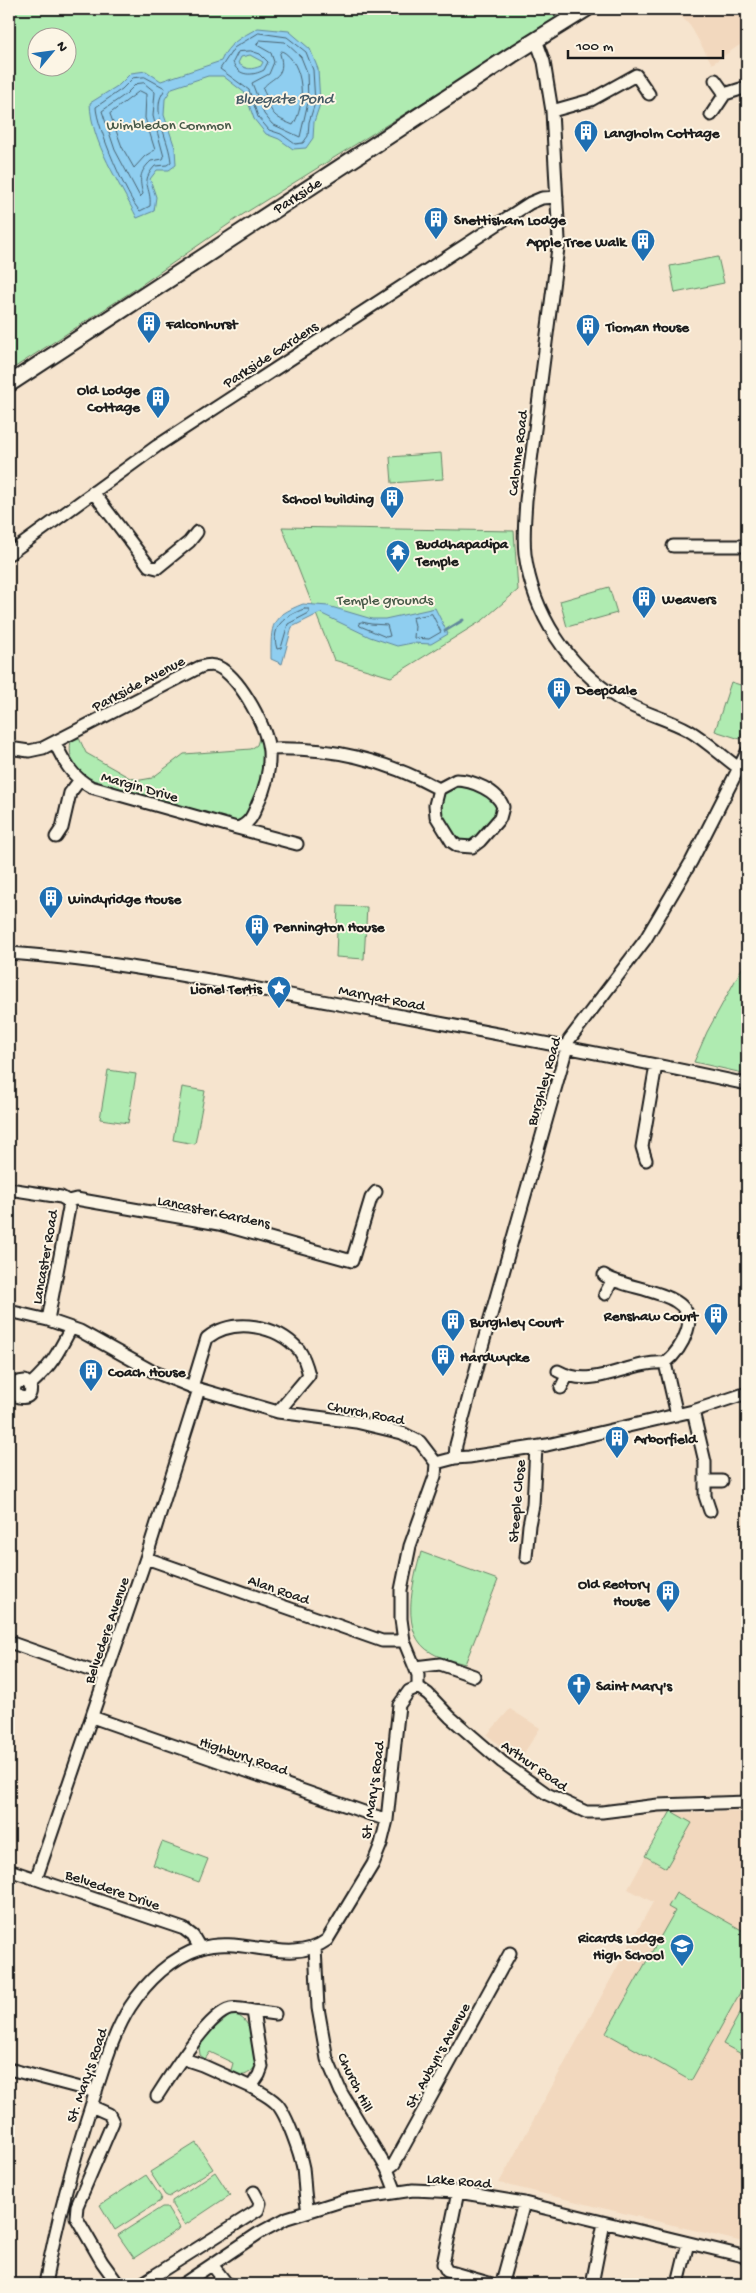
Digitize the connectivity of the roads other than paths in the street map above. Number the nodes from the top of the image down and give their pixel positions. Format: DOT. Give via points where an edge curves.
graph roads {
  1 [pos="586,9"];
  2 [pos="536,40"];
  3 [pos="715,80"];
  4 [pos="747,87"];
  5 [pos="649,94"];
  6 [pos="725,94"];
  7 [pos="552,111"];
  8 [pos="711,115"];
  9 [pos="557,197"];
  10 [pos="9,384"];
  11 [pos="93,492"];
  12 [pos="197,532"];
  13 [pos="673,546"];
  14 [pos="747,546"];
  15 [pos="9,554"];
  16 [pos="54,743"];
  17 [pos="9,748"];
  18 [pos="269,749"];
  19 [pos="747,752"];
  20 [pos="740,770"];
  21 [pos="79,781"];
  22 [pos="439,789"];
  23 [pos="237,828"];
  24 [pos="56,837"];
  25 [pos="297,844"];
  26 [pos="9,953"];
  27 [pos="566,1047"];
  28 [pos="656,1065"];
  29 [pos="747,1084"];
  30 [pos="646,1160"];
  31 [pos="9,1189"];
  32 [pos="376,1192"];
  33 [pos="68,1201"];
  34 [pos="606,1294"];
  35 [pos="9,1311"];
  36 [pos="48,1320"];
  37 [pos="71,1328"];
  38 [pos="665,1363"];
  39 [pos="30,1385"];
  40 [pos="195,1388"];
  41 [pos="561,1388"];
  42 [pos="747,1393"];
  43 [pos="693,1411"];
  44 [pos="278,1412"];
  45 [pos="677,1415"];
  46 [pos="536,1447"];
  47 [pos="455,1458"];
  48 [pos="436,1463"];
  49 [pos="707,1481"];
  50 [pos="722,1482"];
  51 [pos="710,1512"];
  52 [pos="526,1557"];
  53 [pos="146,1558"];
  54 [pos="404,1641"];
  55 [pos="9,1642"];
  56 [pos="415,1667"];
  57 [pos="106,1676"];
  58 [pos="474,1676"];
  59 [pos="418,1687"];
  60 [pos="92,1717"];
  61 [pos="747,1802"];
  62 [pos="387,1820"];
  63 [pos="9,1870"];
  64 [pos="36,1879"];
  65 [pos="315,1947"];
  66 [pos="200,1948"];
  67 [pos="510,1953"];
  68 [pos="253,2011"];
  69 [pos="275,2014"];
  70 [pos="184,2059"];
  71 [pos="9,2069"];
  72 [pos="251,2087"];
  73 [pos="96,2092"];
  74 [pos="156,2096"];
  75 [pos="91,2106"];
  76 [pos="387,2169"];
  77 [pos="254,2192"];
  78 [pos="396,2192"];
  79 [pos="458,2192"];
  80 [pos="524,2203"];
  81 [pos="308,2210"];
  82 [pos="604,2223"];
  83 [pos="688,2243"];
  84 [pos="747,2257"];
  85 [pos="213,2266"];
  86 [pos="45,2284"];
  87 [pos="118,2284"];
  88 [pos="142,2284"];
  89 [pos="183,2284"];
  90 [pos="227,2284"];
  91 [pos="492,2284"];
  92 [pos="498,2284"];
  93 [pos="592,2284"];
  94 [pos="678,2284"];
  1 -- 2 [label="main road, Parkside"];
  2 -- 7 [label="street, Calonne Road" via="544,62"];
  2 -- 10 [label="main road, Parkside"];
  3 -- 6 [label="street"];
  4 -- 6 [label="street"];
  5 -- 7 [label="street" via="636,76 592,100"];
  6 -- 8 [label="street"];
  7 -- 9 [label="street, Calonne Road"];
  9 -- 11 [label="street, Parkside Gardens" via="530,203 197,420"];
  9 -- 20 [label="street, Calonne Road" via="559,240 524,538 525,555 537,600 556,639 592,679 627,704 687,729"];
  11 -- 12 [label="street" via="149,566 157,568 190,542"];
  11 -- 15 [label="street, Parkside Gardens"];
  13 -- 14 [label="street"];
  16 -- 17 [label="street, Parkside Avenue" via="29,751"];
  16 -- 18 [label="street, Parkside Avenue" via="200,667 210,665 223,669 238,686 253,708"];
  16 -- 21 [label="street, Margin Drive"];
  18 -- 22 [label="street" via="298,748 364,758 410,773"];
  18 -- 23 [label="street" via="262,795 251,819"];
  19 -- 20 [label="street, Burghley Road"];
  20 -- 27 [label="street, Burghley Road" via="645,940 570,1036"];
  21 -- 23 [label="street, Margin Drive" via="104,792"];
  21 -- 24 [label="street" via="70,793 62,828"];
  22 -- 22 [label="street" via="436,816 458,846 472,847 478,843 503,814 497,794 463,780"];
  23 -- 25 [label="street, Margin Drive"];
  26 -- 27 [label="street, Marryat Road" via="142,968"];
  27 -- 28 [label="street, Marryat Road"];
  27 -- 47 [label="street, Burghley Road" via="482,1347"];
  28 -- 29 [label="street, Marryat Road"];
  28 -- 30 [label="street" via="642,1147"];
  31 -- 33 [label="street, Lancaster Road" via="61,1197"];
  32 -- 33 [label="street, Lancaster Gardens" via="371,1198 351,1266 220,1224 76,1199"];
  33 -- 36 [label="street, Lancaster Road"];
  34 -- 38 [label="street" via="608,1278 667,1296 682,1306 690,1322 687,1333"];
  35 -- 36 [label="street, Church Road"];
  36 -- 37 [label="street, Church Road"];
  37 -- 39 [label="street" via="54,1361"];
  37 -- 40 [label="street, Church Road" via="152,1371"];
  38 -- 41 [label="street" via="651,1362 608,1376 584,1378 562,1374"];
  38 -- 45 [label="street"];
  40 -- 44 [label="street, Church Road"];
  40 -- 44 [label="street" via="207,1338 235,1325 264,1329 300,1351 310,1375"];
  40 -- 53 [label="street, Belvedere Avenue"];
  42 -- 43 [label="street"];
  43 -- 45 [label="street"];
  43 -- 49 [label="street"];
  44 -- 48 [label="street, Church Road" via="356,1422 402,1433 420,1442"];
  45 -- 46 [label="street"];
  46 -- 47 [label="street"];
  46 -- 52 [label="street, Steeple Close"];
  47 -- 48 [label="street"];
  48 -- 54 [label="street" via="435,1476 409,1551 401,1590"];
  49 -- 50 [label="street"];
  49 -- 51 [label="street"];
  53 -- 54 [label="street, Alan Road" via="382,1641"];
  53 -- 57 [label="street, Belvedere Avenue"];
  54 -- 56 [label="street"];
  55 -- 57 [label="street"];
  56 -- 58 [label="street" via="440,1664"];
  56 -- 59 [label="street"];
  57 -- 60 [label="street, Belvedere Avenue"];
  59 -- 61 [label="street, Arthur Road" via="502,1762 546,1794 586,1812 658,1804"];
  59 -- 62 [label="street, St. Mary's Road" via="409,1691 399,1705"];
  60 -- 62 [label="street, Highbury Road"];
  60 -- 64 [label="street, Belvedere Avenue"];
  62 -- 65 [label="street, St. Mary's Road" via="373,1864 333,1933"];
  63 -- 64 [label="street, Belvedere Drive"];
  64 -- 66 [label="street, Belvedere Drive" via="184,1929"];
  65 -- 66 [label="street, St. Mary's Road" via="289,1951 220,1945"];
  65 -- 76 [label="street, Church Hill" via="318,2008 327,2059 341,2092"];
  66 -- 73 [label="street, St. Mary's Road" via="170,1964 141,1991 120,2024"];
  67 -- 76 [label="street, St. Aubyn's Avenue" via="394,2164"];
  68 -- 69 [label="street"];
  68 -- 70 [label="street" via="231,2008 219,2014 192,2044"];
  68 -- 72 [label="street" via="262,2067"];
  70 -- 72 [label="street"];
  70 -- 74 [label="street"];
  71 -- 73 [label="street"];
  72 -- 81 [label="street" via="278,2105 299,2150"];
  73 -- 75 [label="street, St. Mary's Road"];
  75 -- 86 [label="street, St. Mary's Road" via="58,2218"];
  75 -- 87 [label="street" via="109,2114 113,2122 77,2206 76,2218"];
  76 -- 78 [label="street, Church Hill"];
  77 -- 88 [label="street" via="260,2203 258,2210"];
  78 -- 79 [label="street, Lake Road"];
  78 -- 81 [label="street, Lake Road"];
  79 -- 80 [label="street, Lake Road"];
  79 -- 91 [label="street" via="443,2264 447,2271"];
  80 -- 82 [label="street, Lake Road"];
  80 -- 92 [label="street" via="502,2282"];
  81 -- 85 [label="street, Lake Road" via="274,2224"];
  82 -- 83 [label="street, Lake Road"];
  82 -- 93 [label="street"];
  83 -- 84 [label="street, Lake Road"];
  83 -- 94 [label="street"];
  85 -- 89 [label="street, Lake Road"];
  85 -- 90 [label="street"];
}
